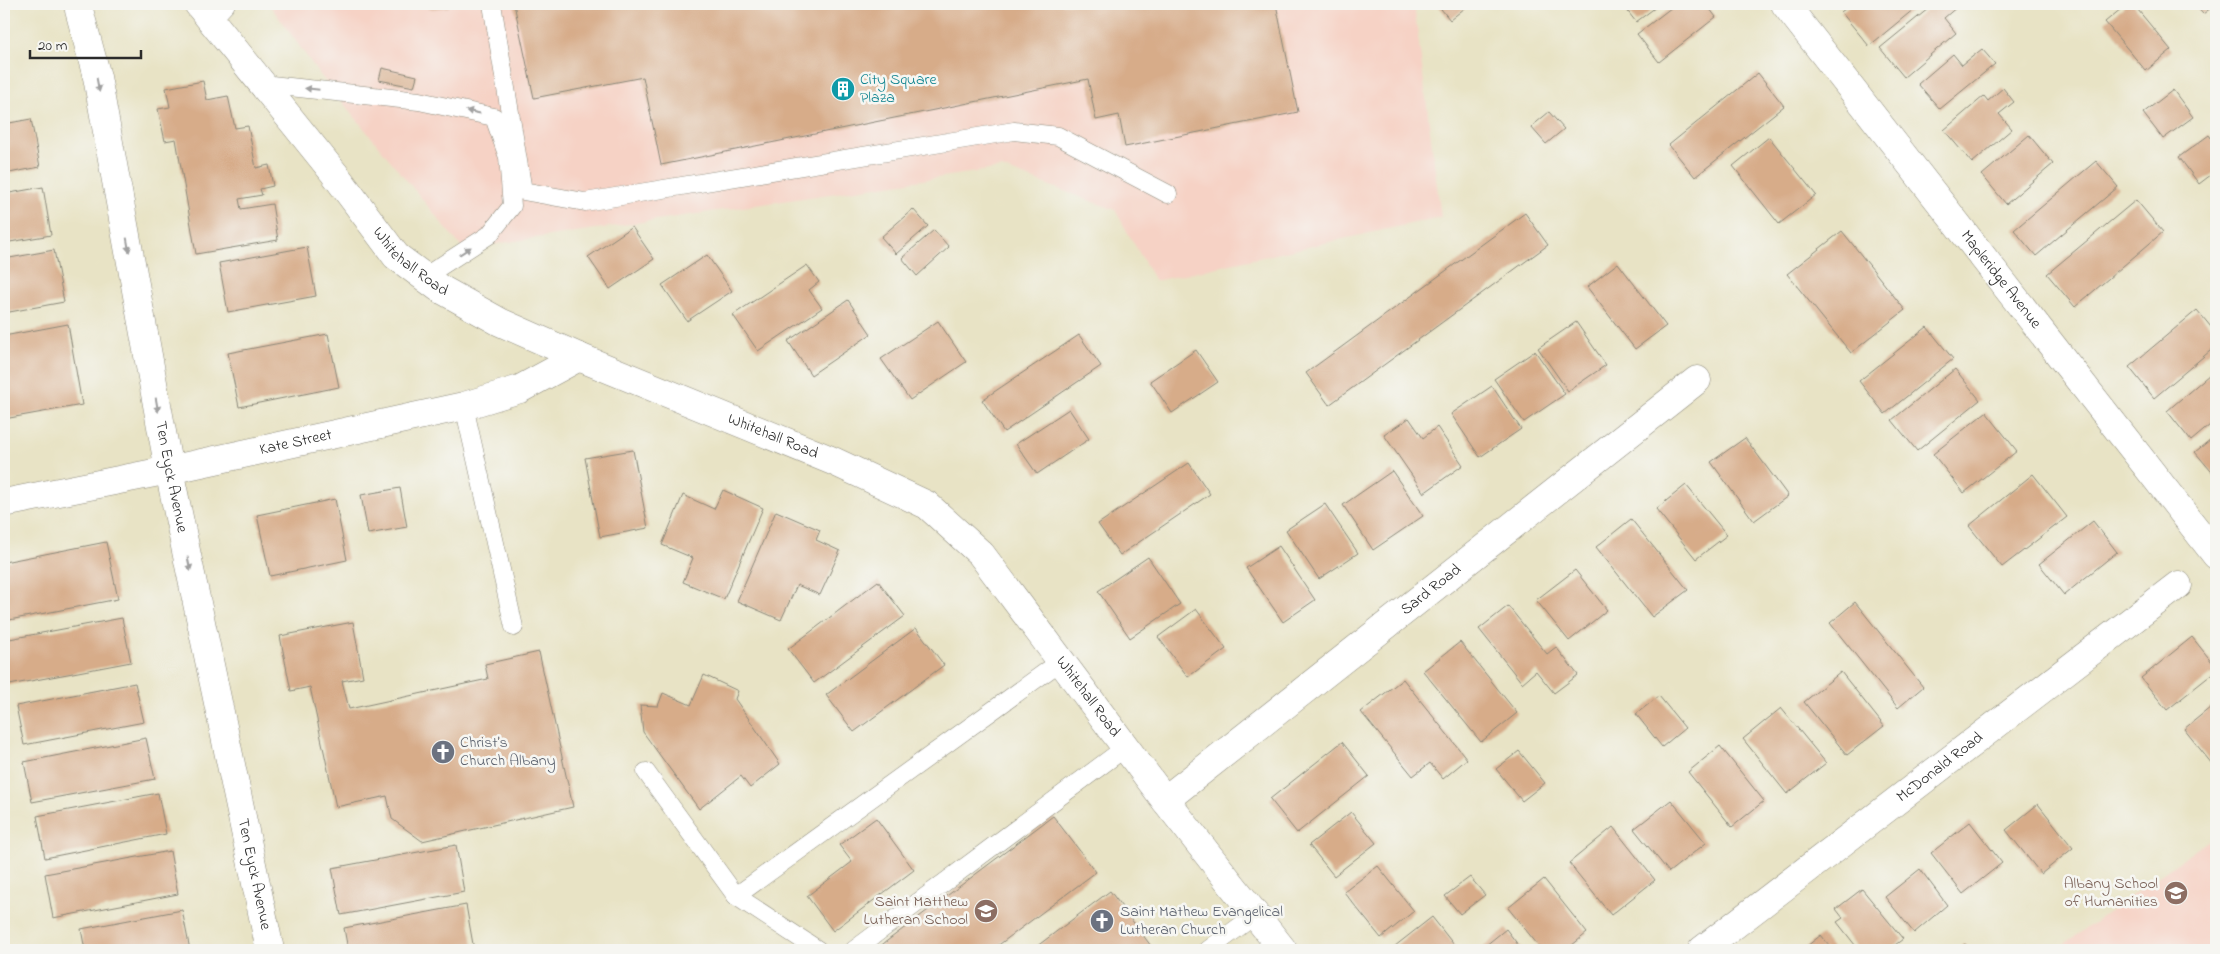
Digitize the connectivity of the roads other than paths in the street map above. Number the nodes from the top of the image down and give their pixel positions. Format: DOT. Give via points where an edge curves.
graph roads {
  1 [pos="79,4"];
  2 [pos="492,4"];
  3 [pos="1785,4"];
  4 [pos="212,9"];
  5 [pos="262,84"];
  6 [pos="513,157"];
  7 [pos="1168,194"];
  8 [pos="424,277"];
  9 [pos="579,357"];
  10 [pos="1697,380"];
  11 [pos="464,406"];
  12 [pos="169,470"];
  13 [pos="4,503"];
  14 [pos="2216,555"];
  15 [pos="2178,585"];
  16 [pos="514,627"];
  17 [pos="1061,661"];
  18 [pos="1126,747"];
  19 [pos="646,772"];
  20 [pos="1165,800"];
  21 [pos="736,896"];
  22 [pos="1255,915"];
  23 [pos="270,950"];
  24 [pos="818,950"];
  25 [pos="854,950"];
  26 [pos="1208,950"];
  27 [pos="1283,950"];
  28 [pos="1702,950"];
  1 -- 12 [label="street, Ten Eyck Avenue, one-way" via="97,77"];
  2 -- 6 [label="lane"];
  3 -- 14 [label="street, Mapleridge Avenue"];
  4 -- 5 [label="street, Whitehall Road"];
  6 -- 5 [label="lane, one-way" via="494,117 419,101"];
  5 -- 8 [label="street, Whitehall Road" via="396,256"];
  6 -- 7 [label="lane" via="523,191 585,202 1014,131 1058,136"];
  8 -- 6 [label="lane, one-way" via="489,235 512,206"];
  8 -- 9 [label="street, Whitehall Road" via="500,322"];
  9 -- 11 [label="street, Kate Street" via="520,389"];
  9 -- 17 [label="street, Whitehall Road" via="833,461 927,505 981,554"];
  10 -- 20 [label="street, Sard Road"];
  11 -- 12 [label="street, Kate Street"];
  11 -- 16 [label="lane"];
  12 -- 13 [label="street, Kate Street"];
  12 -- 23 [label="street, Ten Eyck Avenue, one-way"];
  15 -- 28 [label="street, McDonald Road"];
  17 -- 18 [label="street, Whitehall Road"];
  17 -- 21 [label="lane"];
  18 -- 20 [label="street, Whitehall Road"];
  18 -- 25 [label="lane"];
  19 -- 21 [label="lane"];
  20 -- 22 [label="street, Whitehall Road"];
  21 -- 24 [label="lane"];
  22 -- 26 [label="lane"];
  22 -- 27 [label="street, Whitehall Road"];
}
